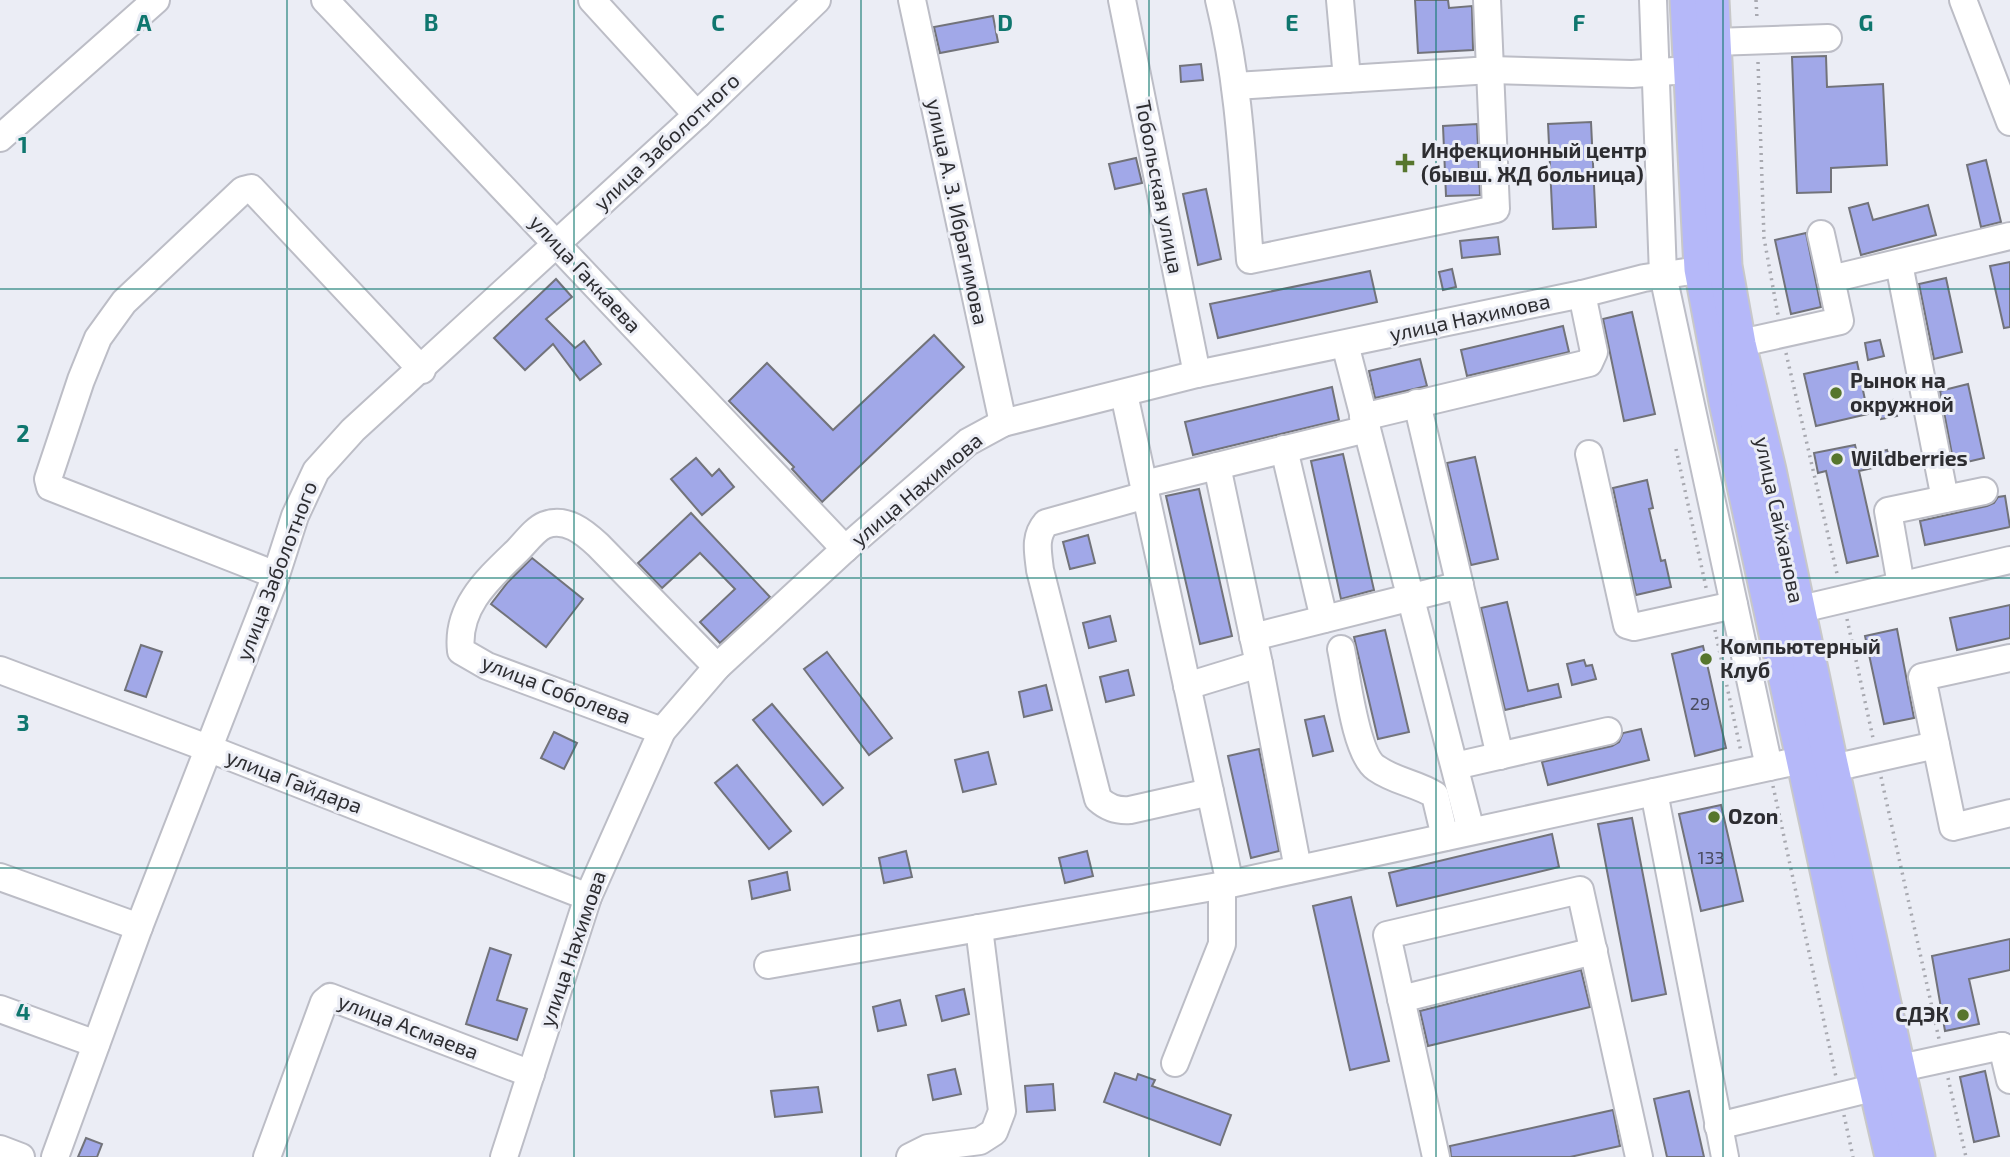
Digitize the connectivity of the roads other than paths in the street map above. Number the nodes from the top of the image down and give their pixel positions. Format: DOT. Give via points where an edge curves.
graph roads {
  1 [pos="156,0"];
  2 [pos="325,0"];
  3 [pos="592,0"];
  4 [pos="817,0"];
  5 [pos="912,0"];
  6 [pos="1122,0"];
  7 [pos="1219,0"];
  8 [pos="1340,0"];
  9 [pos="1487,0"];
  10 [pos="1653,0"];
  11 [pos="1686,0"];
  12 [pos="1712,0"];
  13 [pos="1963,0"];
  14 [pos="1828,38"];
  15 [pos="1714,42"];
  16 [pos="1491,70"];
  17 [pos="1690,70"];
  18 [pos="1656,72"];
  19 [pos="1348,79"];
  20 [pos="1235,86"];
  21 [pos="697,115"];
  22 [pos="2010,122"];
  23 [pos="0,138"];
  24 [pos="1821,234"];
  25 [pos="2010,236"];
  26 [pos="557,244"];
  27 [pos="1899,264"];
  28 [pos="1713,268"];
  29 [pos="1663,275"];
  30 [pos="1830,279"];
  31 [pos="1582,294"];
  32 [pos="1345,344"];
  33 [pos="1728,346"];
  34 [pos="422,370"];
  35 [pos="1197,374"];
  36 [pos="1124,394"];
  37 [pos="1417,403"];
  38 [pos="1365,423"];
  39 [pos="1003,424"];
  40 [pos="1284,450"];
  41 [pos="1589,454"];
  42 [pos="1217,466"];
  43 [pos="1145,490"];
  44 [pos="1984,491"];
  45 [pos="1945,499"];
  46 [pos="845,549"];
  47 [pos="2010,560"];
  48 [pos="276,575"];
  49 [pos="1460,585"];
  50 [pos="1901,585"];
  51 [pos="1411,597"];
  52 [pos="1734,605"];
  53 [pos="1786,613"];
  54 [pos="1324,619"];
  55 [pos="1254,637"];
  56 [pos="1341,649"];
  57 [pos="2010,658"];
  58 [pos="1259,664"];
  59 [pos="717,667"];
  60 [pos="0,670"];
  61 [pos="1187,686"];
  62 [pos="662,731"];
  63 [pos="1608,731"];
  64 [pos="1936,745"];
  65 [pos="210,749"];
  66 [pos="1500,756"];
  67 [pos="1817,764"];
  68 [pos="1455,766"];
  69 [pos="1769,767"];
  70 [pos="1210,792"];
  71 [pos="1654,792"];
  72 [pos="2010,813"];
  73 [pos="1471,831"];
  74 [pos="1445,837"];
  75 [pos="1298,869"];
  76 [pos="0,877"];
  77 [pos="1226,884"];
  78 [pos="588,897"];
  79 [pos="139,927"];
  80 [pos="979,928"];
  81 [pos="1594,951"];
  82 [pos="768,965"];
  83 [pos="1401,999"];
  84 [pos="0,1009"];
  85 [pos="96,1044"];
  86 [pos="2006,1048"];
  87 [pos="1175,1063"];
  88 [pos="531,1074"];
  89 [pos="1887,1078"];
  90 [pos="2010,1080"];
  91 [pos="1718,1126"];
  92 [pos="0,1149"];
  93 [pos="22,1157"];
  94 [pos="55,1157"];
  95 [pos="267,1157"];
  96 [pos="504,1157"];
  97 [pos="910,1157"];
  98 [pos="1436,1157"];
  99 [pos="1639,1157"];
  100 [pos="1725,1157"];
  101 [pos="1892,1157"];
  102 [pos="1918,1157"];
  1 -- 23 [label="street"];
  2 -- 26 [label="street, улица Гаккаева"];
  3 -- 21 [label="street"];
  4 -- 21 [label="street, улица Заболотного"];
  5 -- 39 [label="street, улица А. З. Ибрагимова"];
  6 -- 35 [label="street, Тобольская улица"];
  7 -- 20 [label="street"];
  8 -- 19 [label="street"];
  9 -- 16 [label="street"];
  10 -- 18 [label="street"];
  11 -- 17 [label="main road"];
  12 -- 15 [label="main road"];
  13 -- 22 [label="street"];
  14 -- 15 [label="street"];
  15 -- 28 [label="main road"];
  16 -- 18 [label="street"];
  16 -- 19 [label="street"];
  16 -- 20 [label="street" via="1496,209 1250,260"];
  17 -- 18 [label="street"];
  17 -- 28 [label="main road"];
  18 -- 29 [label="street"];
  19 -- 20 [label="street"];
  21 -- 26 [label="street, улица Заболотного"];
  24 -- 30 [label="street"];
  25 -- 27 [label="street"];
  26 -- 34 [label="street, улица Заболотного"];
  26 -- 46 [label="street, улица Гаккаева"];
  27 -- 30 [label="street"];
  27 -- 45 [label="street"];
  28 -- 29 [label="street, улица Нахимова"];
  28 -- 33 [label="main road"];
  29 -- 31 [label="street, улица Нахимова"];
  29 -- 52 [label="street"];
  30 -- 33 [label="street" via="1840,321"];
  31 -- 32 [label="street, улица Нахимова"];
  31 -- 37 [label="street" via="1594,352 1589,363"];
  32 -- 35 [label="street, улица Нахимова"];
  32 -- 38 [label="street"];
  33 -- 53 [label="main road"];
  34 -- 48 [label="street, улица Заболотного" via="353,430 316,471"];
  34 -- 48 [label="street" via="251,188 243,190 124,302 98,338 48,479 50,487"];
  35 -- 36 [label="street, улица Нахимова"];
  36 -- 39 [label="street, улица Нахимова"];
  36 -- 43 [label="street"];
  37 -- 38 [label="street"];
  37 -- 49 [label="street"];
  38 -- 40 [label="street"];
  38 -- 51 [label="street"];
  39 -- 46 [label="street, улица Нахимова" via="968,442"];
  40 -- 42 [label="street"];
  40 -- 54 [label="street"];
  41 -- 52 [label="street" via="1627,625"];
  42 -- 43 [label="street"];
  42 -- 55 [label="street"];
  43 -- 61 [label="street"];
  43 -- 70 [label="street" via="1046,523 1037,545 1040,570 1098,799 1105,806 1130,810"];
  44 -- 45 [label="street"];
  45 -- 50 [label="street" via="1888,511"];
  46 -- 59 [label="street, улица Нахимова"];
  47 -- 50 [label="street"];
  48 -- 65 [label="street, улица Заболотного"];
  49 -- 51 [label="street"];
  49 -- 66 [label="street"];
  50 -- 53 [label="street"];
  51 -- 54 [label="street"];
  51 -- 68 [label="street"];
  52 -- 69 [label="street"];
  53 -- 67 [label="main road"];
  54 -- 55 [label="street"];
  55 -- 58 [label="street"];
  56 -- 74 [label="street" via="1360,744 1373,766 1435,795"];
  57 -- 64 [label="street" via="1923,677"];
  58 -- 61 [label="street"];
  58 -- 75 [label="street"];
  59 -- 62 [label="street, улица Нахимова"];
  59 -- 62 [label="street, улица Соболева" via="598,545 583,531 563,523 545,525 479,588 459,634 461,650 487,666"];
  60 -- 65 [label="street, улица Гайдара"];
  61 -- 70 [label="street"];
  62 -- 78 [label="street, улица Нахимова"];
  63 -- 66 [label="street"];
  64 -- 67 [label="street"];
  64 -- 72 [label="street" via="1953,827"];
  65 -- 78 [label="street, улица Гайдара"];
  65 -- 79 [label="street, улица Заболотного"];
  66 -- 68 [label="street"];
  67 -- 69 [label="street"];
  67 -- 89 [label="main road"];
  68 -- 73 [label="street"];
  69 -- 71 [label="street"];
  70 -- 77 [label="street"];
  71 -- 73 [label="street"];
  71 -- 91 [label="street"];
  73 -- 74 [label="street"];
  74 -- 75 [label="street"];
  75 -- 77 [label="street"];
  76 -- 79 [label="street"];
  77 -- 80 [label="street"];
  77 -- 87 [label="street" via="1222,944"];
  78 -- 88 [label="street, улица Нахимова"];
  79 -- 85 [label="street, улица Заболотного"];
  80 -- 82 [label="street"];
  80 -- 97 [label="street" via="1002,1111 994,1132 980,1140 928,1148"];
  81 -- 83 [label="street"];
  81 -- 83 [label="street" via="1580,890 1387,935"];
  81 -- 99 [label="street"];
  83 -- 98 [label="street"];
  84 -- 85 [label="street"];
  85 -- 94 [label="street, улица Заболотного"];
  86 -- 89 [label="street"];
  86 -- 90 [label="street"];
  88 -- 95 [label="street, улица Асмаева" via="330,996"];
  88 -- 96 [label="street, улица Нахимова"];
  89 -- 91 [label="street" via="1840,1097"];
  89 -- 101 [label="main road"];
  89 -- 102 [label="main road"];
  91 -- 100 [label="street"];
  92 -- 93 [label="street"];
}
